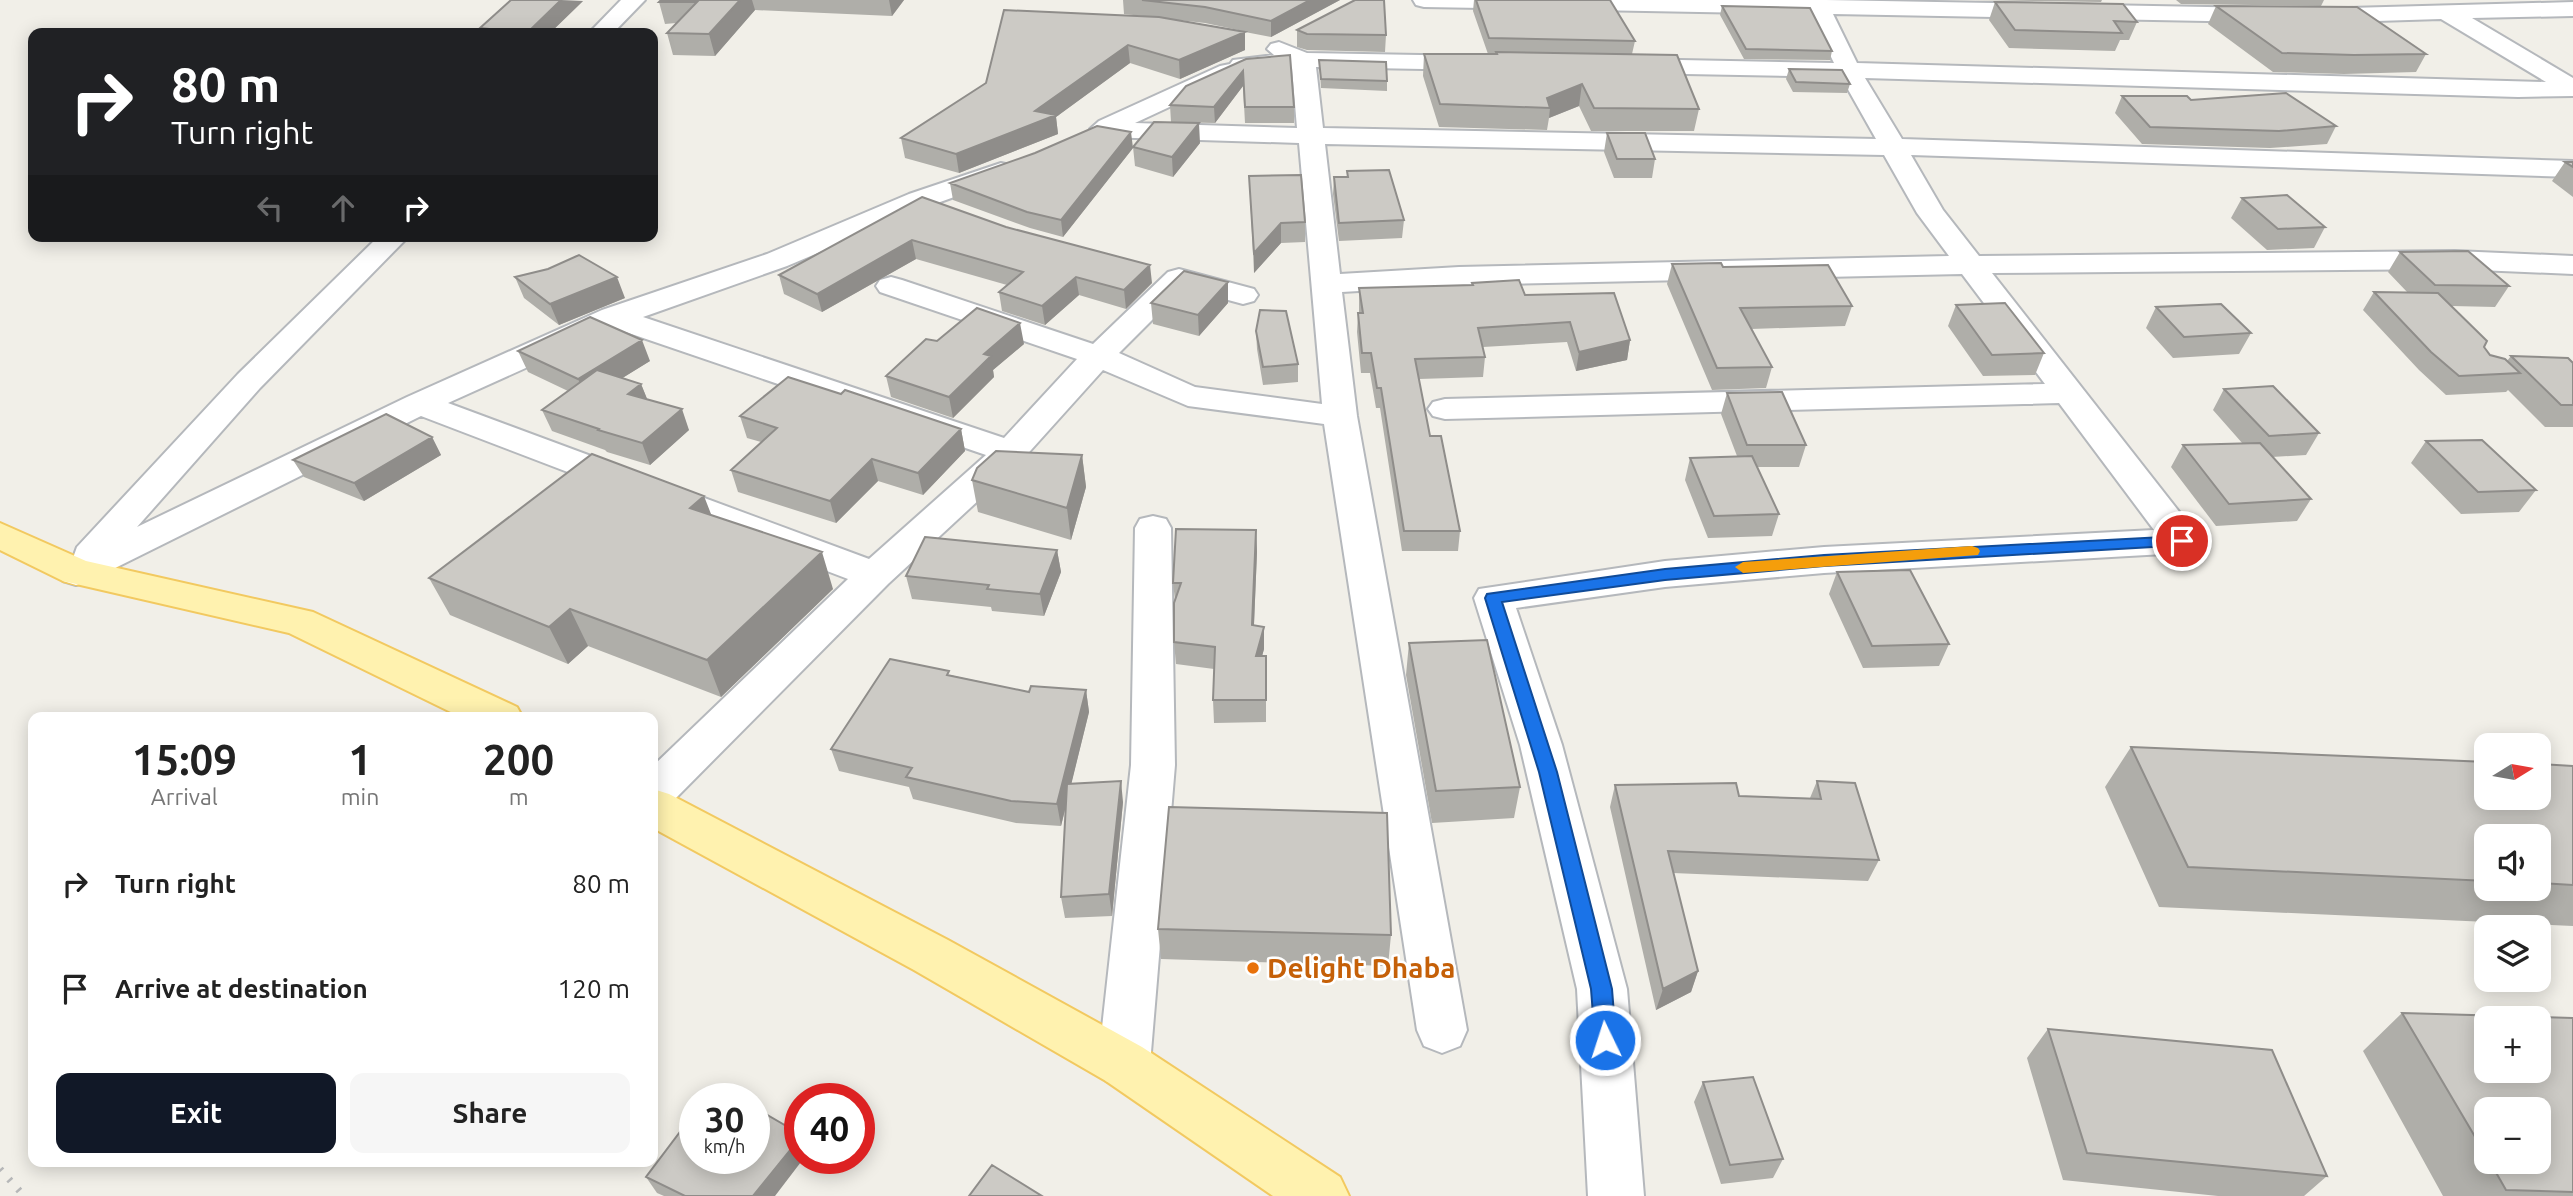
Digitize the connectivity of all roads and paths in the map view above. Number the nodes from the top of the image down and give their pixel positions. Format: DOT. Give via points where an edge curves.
graph roads {
  1 [pos="634,0"];
  2 [pos="1424,0"];
  3 [pos="2425,0"];
  4 [pos="1817,5"];
  5 [pos="2573,9"];
  6 [pos="2448,13"];
  7 [pos="605,28"];
  8 [pos="1275,48"];
  9 [pos="1497,63"];
  10 [pos="1610,65"];
  11 [pos="1849,70"];
  12 [pos="2573,88"];
  13 [pos="1311,135"];
  14 [pos="1896,149"];
  15 [pos="1027,161"];
  16 [pos="2573,169"];
  17 [pos="919,200"];
  18 [pos="957,214"];
  19 [pos="389,242"];
  20 [pos="1968,265"];
  21 [pos="2573,265"];
  22 [pos="1326,284"];
  23 [pos="891,286"];
  24 [pos="1243,295"];
  25 [pos="613,317"];
  26 [pos="1098,356"];
  27 [pos="2071,393"];
  28 [pos="419,404"];
  29 [pos="1445,409"];
  30 [pos="1340,416"];
  31 [pos="1010,452"];
  32 [pos="1153,528"];
  33 [pos="0,535"];
  34 [pos="75,572"];
  35 [pos="875,575"];
  36 [pos="489,712"];
  37 [pos="658,788"];
  38 [pos="658,810"];
  39 [pos="1441,1030"];
  40 [pos="1124,1064"];
  41 [pos="1321,1196"];
  42 [pos="1616,1196"];
  1 -- 7 [label="street"];
  2 -- 4 [label="street"];
  3 -- 6 [label="street"];
  4 -- 6 [label="street" via="2312,16"];
  4 -- 11 [label="street"];
  5 -- 6 [label="street"];
  6 -- 12 [label="street"];
  8 -- 9 [label="street"];
  8 -- 13 [label="street"];
  8 -- 13 [label="street" via="1090,134"];
  10 -- 11 [label="street"];
  11 -- 12 [label="street"];
  11 -- 14 [label="street"];
  13 -- 14 [label="street"];
  13 -- 22 [label="street"];
  14 -- 16 [label="street" via="2238,155"];
  14 -- 20 [label="street" via="1931,213"];
  15 -- 17 [label="street"];
  17 -- 18 [label="street"];
  17 -- 25 [label="street" via="777,260"];
  19 -- 34 [label="street" via="249,381"];
  20 -- 21 [label="street" via="2455,260"];
  20 -- 22 [label="street" via="1458,276"];
  20 -- 27 [label="street"];
  22 -- 30 [label="street"];
  23 -- 26 [label="street"];
  24 -- 26 [label="street" via="1165,274"];
  25 -- 28 [label="street"];
  25 -- 31 [label="street"];
  26 -- 30 [label="street" via="1188,396"];
  26 -- 31 [label="street"];
  27 -- 29 [label="street"];
  27 -- 42 [label="street" via="2182,541 1824,560 1665,574 1493,598 1541,745 1602,989"];
  28 -- 34 [label="street"];
  28 -- 35 [label="street"];
  30 -- 39 [label="street"];
  31 -- 35 [label="street"];
  32 -- 40 [label="street" via="1153,765"];
  33 -- 34 [label="main road"];
  34 -- 36 [label="main road" via="299,622"];
  35 -- 37 [label="street"];
  38 -- 40 [label="main road"];
  40 -- 41 [label="main road"];
}
